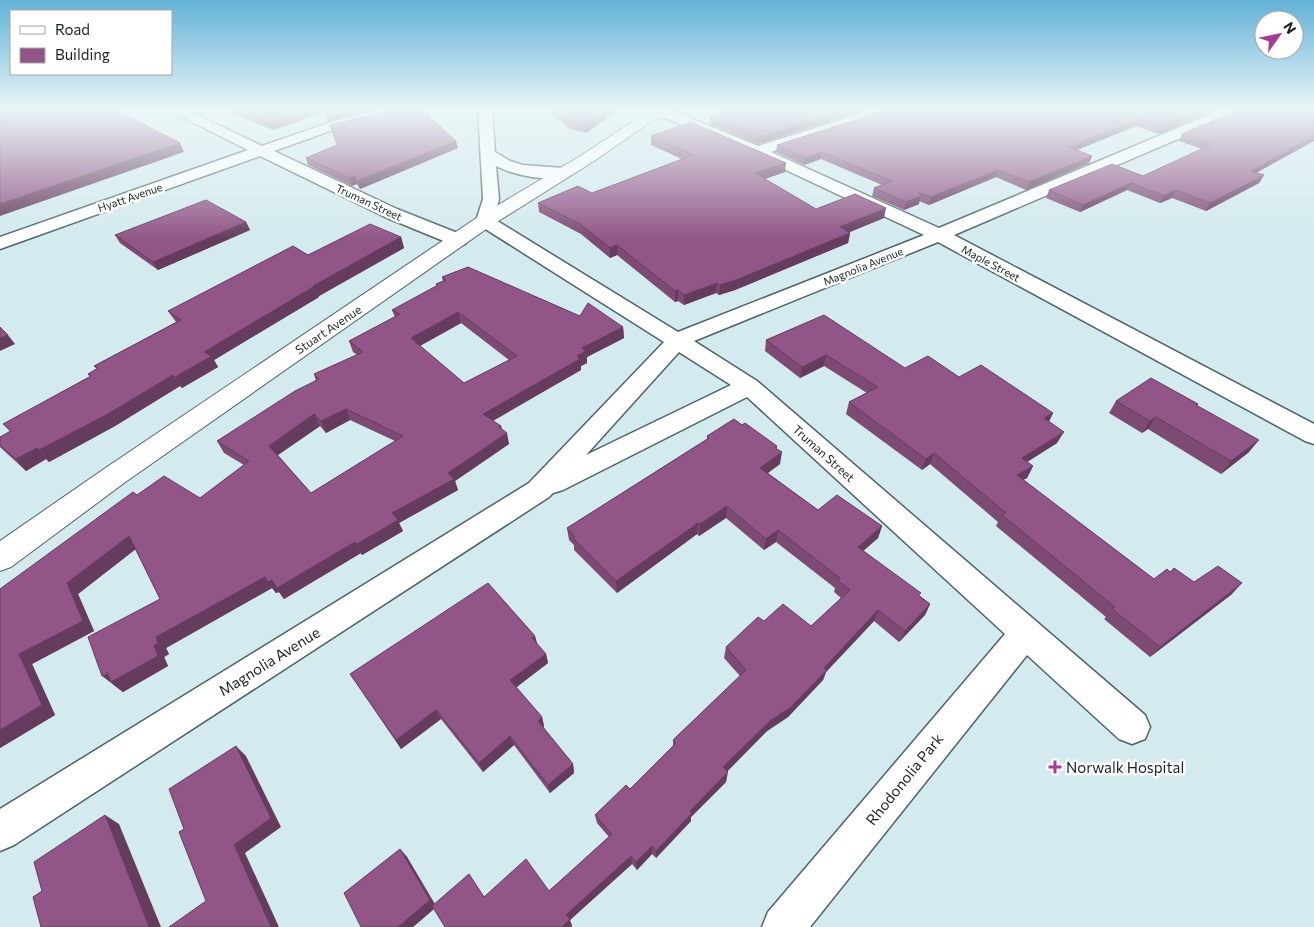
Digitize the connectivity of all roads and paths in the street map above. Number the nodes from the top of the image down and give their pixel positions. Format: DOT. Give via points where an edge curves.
graph roads {
  1 [pos="255,152"];
  2 [pos="266,152"];
  3 [pos="595,152"];
  4 [pos="760,152"];
  5 [pos="1134,152"];
  6 [pos="486,154"];
  7 [pos="563,173"];
  8 [pos="485,221"];
  9 [pos="939,235"];
  10 [pos="458,240"];
  11 [pos="0,242"];
  12 [pos="678,340"];
  13 [pos="749,386"];
  14 [pos="1308,424"];
  15 [pos="539,490"];
  16 [pos="0,558"];
  17 [pos="1026,632"];
  18 [pos="1132,727"];
  19 [pos="0,831"];
  20 [pos="783,927"];
  1 -- 11 [label="street, Hyatt Avenue"];
  2 -- 10 [label="street, Truman Street" via="391,213"];
  3 -- 7 [label="street, Stuart Avenue"];
  4 -- 9 [label="street, Maple Street"];
  5 -- 9 [label="street, Magnolia Avenue"];
  6 -- 7 [label="street" via="519,170"];
  6 -- 8 [label="street" via="491,199"];
  7 -- 8 [label="street, Stuart Avenue"];
  8 -- 10 [label="street, Stuart Avenue"];
  8 -- 12 [label="street, Truman Street"];
  9 -- 12 [label="street, Magnolia Avenue"];
  9 -- 14 [label="street, Maple Street"];
  10 -- 16 [label="street, Stuart Avenue"];
  12 -- 13 [label="street, Truman Street"];
  12 -- 15 [label="street, Magnolia Avenue"];
  13 -- 15 [label="street, Magnolia Avenue"];
  13 -- 17 [label="street, Truman Street"];
  15 -- 19 [label="street, Magnolia Avenue"];
  17 -- 18 [label="street, Truman Street"];
  17 -- 20 [label="street, Rhodonolia Park"];
}
